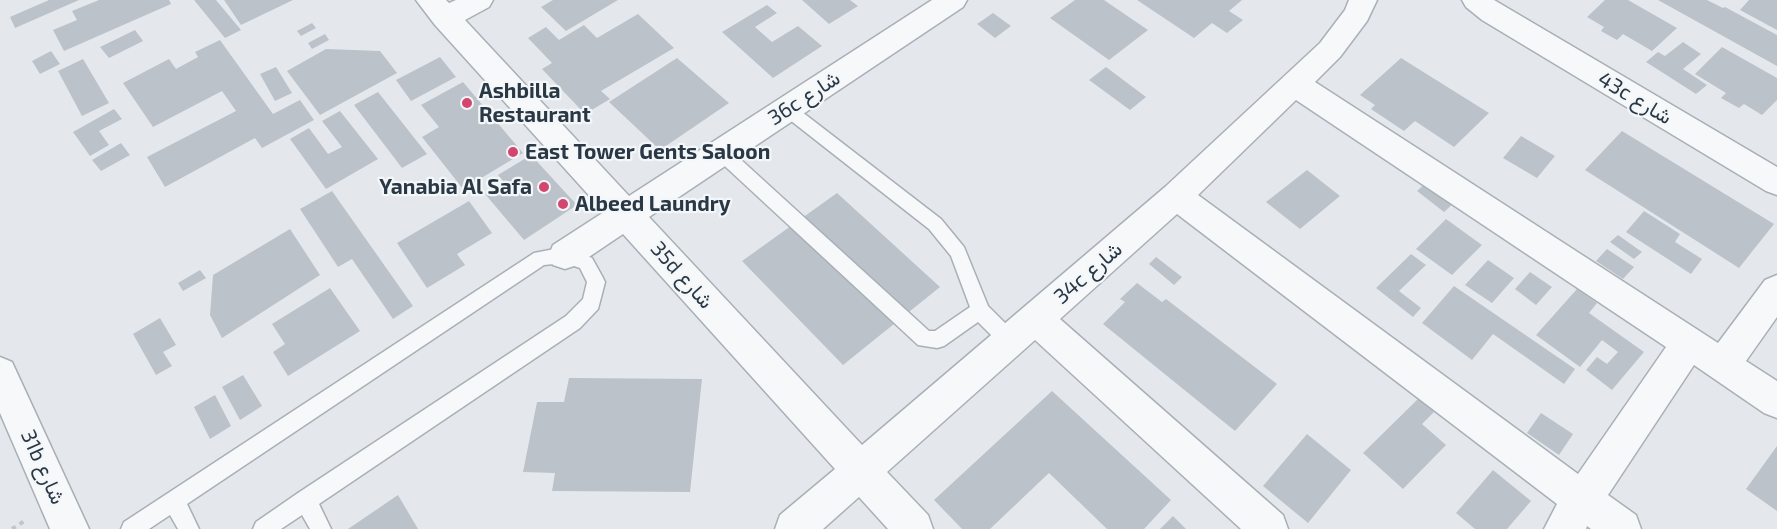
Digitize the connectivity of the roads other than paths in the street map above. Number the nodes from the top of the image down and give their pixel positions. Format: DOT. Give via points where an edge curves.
graph roads {
  1 [pos="479,0"];
  2 [pos="1363,0"];
  3 [pos="1457,0"];
  4 [pos="938,3"];
  5 [pos="1484,7"];
  6 [pos="437,9"];
  7 [pos="1295,84"];
  8 [pos="787,109"];
  9 [pos="721,152"];
  10 [pos="1777,182"];
  11 [pos="1176,196"];
  12 [pos="626,215"];
  13 [pos="566,255"];
  14 [pos="1777,290"];
  15 [pos="980,310"];
  16 [pos="1023,330"];
  17 [pos="1689,343"];
  18 [pos="1722,365"];
  19 [pos="0,373"];
  20 [pos="1777,401"];
  21 [pos="861,471"];
  22 [pos="305,500"];
  23 [pos="174,501"];
  24 [pos="1573,515"];
  25 [pos="70,529"];
  26 [pos="131,529"];
  27 [pos="189,529"];
  28 [pos="263,529"];
  29 [pos="321,529"];
  30 [pos="794,529"];
  31 [pos="914,529"];
  32 [pos="1269,529"];
  33 [pos="1622,529"];
  1 -- 6 [label="street"];
  2 -- 7 [label="street, 34c شارع" via="1330,50"];
  3 -- 5 [label="street, 43c شارع"];
  4 -- 8 [label="street, 36c شارع"];
  5 -- 10 [label="street, 43c شارع"];
  6 -- 12 [label="street, 35d شارع"];
  7 -- 11 [label="street, 34c شارع"];
  7 -- 17 [label="street"];
  8 -- 9 [label="street, 36c شارع"];
  8 -- 15 [label="lane" via="935,224 958,252"];
  9 -- 12 [label="street, 36c شارع"];
  9 -- 15 [label="lane" via="925,339 942,338"];
  11 -- 16 [label="street, 34c شارع"];
  11 -- 24 [label="street"];
  12 -- 13 [label="street, 36c شارع"];
  12 -- 21 [label="street, 35d شارع"];
  13 -- 22 [label="lane" via="586,263 596,282 591,303 573,322"];
  13 -- 23 [label="lane" via="540,258 517,272"];
  14 -- 18 [label="street"];
  15 -- 16 [label="lane" via="988,321"];
  16 -- 21 [label="street, 34c شارع"];
  16 -- 32 [label="street"];
  17 -- 18 [label="street"];
  17 -- 24 [label="street"];
  18 -- 20 [label="street"];
  19 -- 25 [label="street, 31b شارع"];
  21 -- 30 [label="street, 34c شارع"];
  21 -- 31 [label="street, 35d شارع"];
  22 -- 28 [label="lane"];
  22 -- 29 [label="lane"];
  23 -- 26 [label="lane"];
  23 -- 27 [label="lane"];
  24 -- 33 [label="street"];
}
